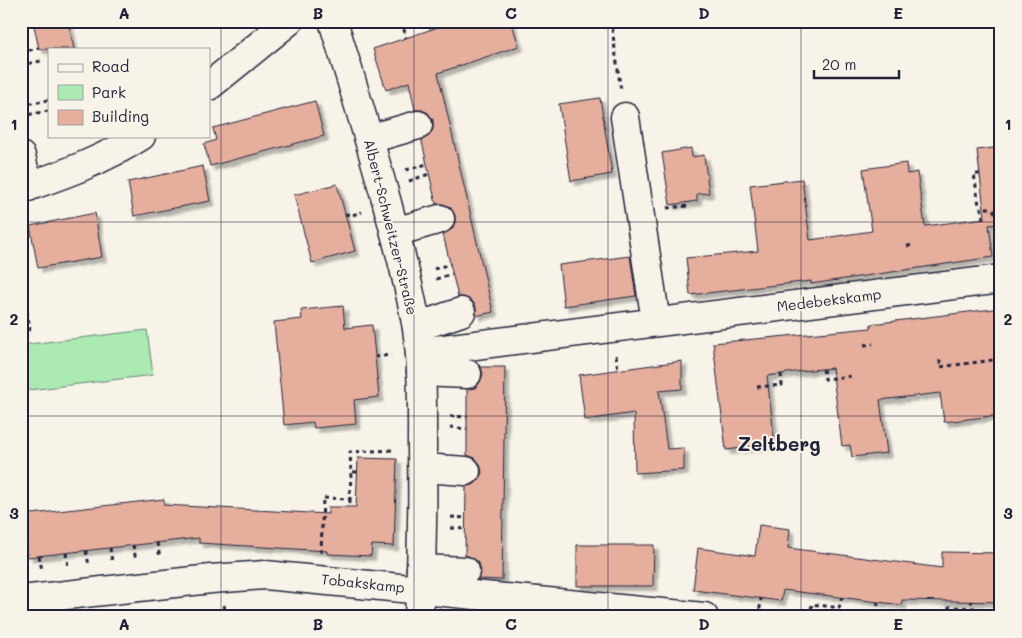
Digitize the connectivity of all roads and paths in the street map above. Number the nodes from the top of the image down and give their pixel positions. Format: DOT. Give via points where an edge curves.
graph roads {
  1 [pos="289,21"];
  2 [pos="333,21"];
  3 [pos="402,21"];
  4 [pos="610,21"];
  5 [pos="406,38"];
  6 [pos="39,48"];
  7 [pos="21,52"];
  8 [pos="41,61"];
  9 [pos="21,65"];
  10 [pos="210,85"];
  11 [pos="48,100"];
  12 [pos="21,105"];
  13 [pos="48,111"];
  14 [pos="21,116"];
  15 [pos="625,116"];
  16 [pos="418,125"];
  17 [pos="137,138"];
  18 [pos="370,139"];
  19 [pos="21,156"];
  20 [pos="980,174"];
  21 [pos="25,188"];
  22 [pos="981,208"];
  23 [pos="352,215"];
  24 [pos="440,219"];
  25 [pos="982,219"];
  26 [pos="347,220"];
  27 [pos="1001,221"];
  28 [pos="395,232"];
  29 [pos="915,245"];
  30 [pos="907,246"];
  31 [pos="1001,279"];
  32 [pos="21,280"];
  33 [pos="461,312"];
  34 [pos="656,322"];
  35 [pos="873,344"];
  36 [pos="864,345"];
  37 [pos="21,346"];
  38 [pos="419,350"];
  39 [pos="1001,359"];
  40 [pos="940,360"];
  41 [pos="823,369"];
  42 [pos="468,374"];
  43 [pos="781,374"];
  44 [pos="852,376"];
  45 [pos="758,387"];
  46 [pos="423,459"];
  47 [pos="466,471"];
  48 [pos="351,472"];
  49 [pos="357,472"];
  50 [pos="351,491"];
  51 [pos="357,491"];
  52 [pos="350,499"];
  53 [pos="350,507"];
  54 [pos="465,571"];
  55 [pos="320,579"];
  56 [pos="421,579"];
  57 [pos="842,597"];
  58 [pos="761,598"];
  59 [pos="21,600"];
  60 [pos="972,601"];
  61 [pos="878,602"];
  62 [pos="419,617"];
  63 [pos="704,617"];
  64 [pos="759,617"];
  65 [pos="810,617"];
  66 [pos="904,617"];
  67 [pos="949,617"];
  1 -- 10 [label="street"];
  2 -- 18 [label="street, Albert-Schweitzer-Straße"];
  3 -- 5 [label="path"];
  4 -- 15 [label="path"];
  6 -- 7 [label="path"];
  8 -- 9 [label="path"];
  11 -- 12 [label="path"];
  13 -- 14 [label="path"];
  15 -- 34 [label="street"];
  16 -- 18 [label="street"];
  17 -- 21 [label="street" via="89,164"];
  18 -- 28 [label="street, Albert-Schweitzer-Straße"];
  19 -- 21 [label="street"];
  20 -- 22 [label="path" via="974,174"];
  22 -- 25 [label="path"];
  22 -- 27 [label="path" via="992,208"];
  23 -- 26 [label="path"];
  24 -- 28 [label="street"];
  28 -- 38 [label="street, Albert-Schweitzer-Straße"];
  29 -- 30 [label="path"];
  31 -- 34 [label="street, Medebekskamp"];
  32 -- 37 [label="path" via="30,328"];
  33 -- 38 [label="street"];
  34 -- 38 [label="street, Medebekskamp"];
  35 -- 36 [label="path"];
  38 -- 42 [label="street"];
  38 -- 46 [label="street, Albert-Schweitzer-Straße"];
  39 -- 40 [label="path" via="940,367"];
  41 -- 44 [label="path" via="825,379"];
  43 -- 45 [label="path" via="782,385"];
  46 -- 47 [label="street"];
  46 -- 48 [label="path" via="350,452"];
  46 -- 56 [label="street, Albert-Schweitzer-Straße"];
  48 -- 49 [label="path"];
  48 -- 50 [label="path"];
  50 -- 51 [label="path"];
  50 -- 52 [label="path"];
  52 -- 53 [label="path"];
  52 -- 55 [label="path" via="323,498"];
  54 -- 56 [label="street"];
  55 -- 56 [label="street, Tobakskamp"];
  55 -- 59 [label="street, Tobakskamp" via="238,576"];
  56 -- 62 [label="street, Albert-Schweitzer-Straße"];
  56 -- 63 [label="street, Tobakskamp"];
  57 -- 65 [label="path" via="839,608 812,604"];
  58 -- 64 [label="path"];
  60 -- 67 [label="path" via="974,608 949,607"];
  61 -- 66 [label="path" via="877,612"];
}
